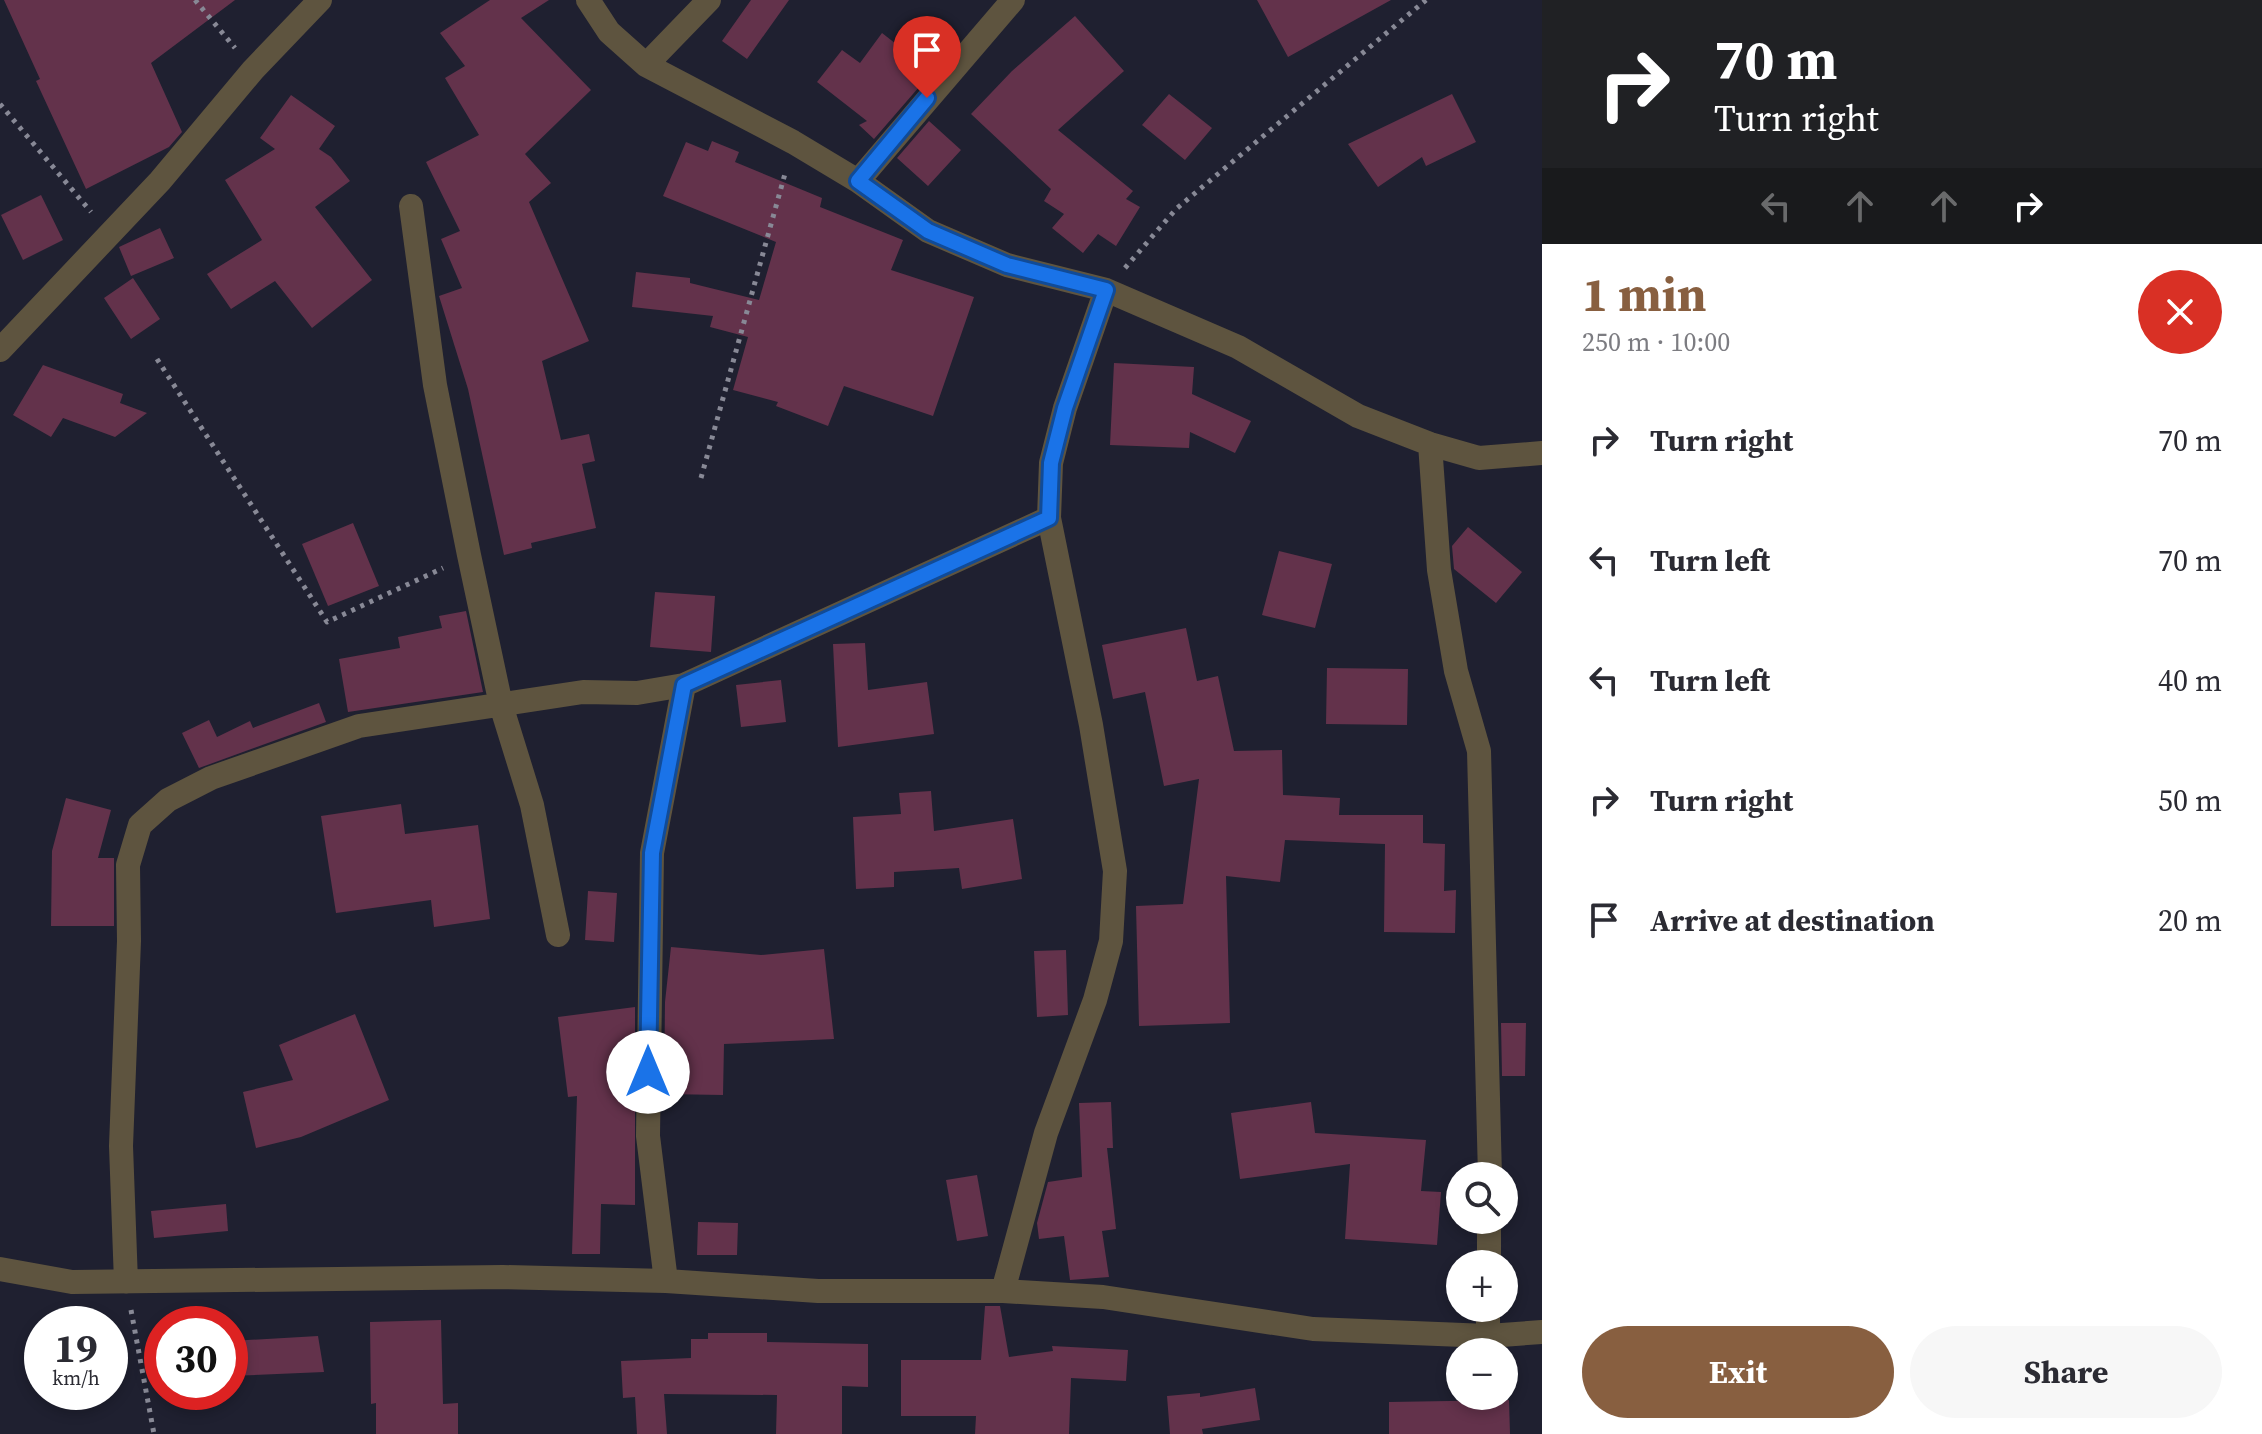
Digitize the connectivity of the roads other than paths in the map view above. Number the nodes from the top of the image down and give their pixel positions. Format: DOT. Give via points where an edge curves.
graph roads {
  1 [pos="320,0"];
  2 [pos="588,0"];
  3 [pos="709,0"];
  4 [pos="1013,0"];
  5 [pos="646,65"];
  6 [pos="858,181"];
  7 [pos="411,206"];
  8 [pos="1106,290"];
  9 [pos="0,350"];
  10 [pos="1430,444"];
  11 [pos="1542,453"];
  12 [pos="1049,518"];
  13 [pos="684,685"];
  14 [pos="501,705"];
  15 [pos="558,935"];
  16 [pos="1490,1162"];
  17 [pos="0,1269"];
  18 [pos="666,1281"];
  19 [pos="126,1282"];
  20 [pos="1003,1291"];
  21 [pos="1488,1322"];
  22 [pos="1542,1332"];
  23 [pos="1488,1336"];
  1 -- 9 [label="street" via="160,181"];
  2 -- 5 [label="street" via="609,32"];
  3 -- 5 [label="street"];
  4 -- 6 [label="street"];
  5 -- 6 [label="street"];
  6 -- 8 [label="street" via="928,231 1007,265"];
  7 -- 14 [label="street" via="435,385"];
  8 -- 10 [label="street" via="1238,347 1358,416"];
  8 -- 12 [label="street" via="1051,463"];
  10 -- 11 [label="street" via="1479,458"];
  10 -- 16 [label="street" via="1439,570 1456,671 1479,751"];
  12 -- 13 [label="street"];
  12 -- 20 [label="street" via="1115,871 1111,941 1046,1133"];
  13 -- 14 [label="street" via="637,693 583,692"];
  13 -- 18 [label="street" via="652,853 648,1136"];
  14 -- 15 [label="street" via="532,805"];
  14 -- 19 [label="street" via="359,726 211,778 168,800 140,825 128,865 121,1146"];
  17 -- 19 [label="street" via="72,1282"];
  18 -- 19 [label="street" via="503,1277"];
  18 -- 20 [label="street" via="818,1291"];
  20 -- 23 [label="street" via="1103,1297 1313,1329"];
  21 -- 23 [label="street"];
  22 -- 23 [label="street"];
}
